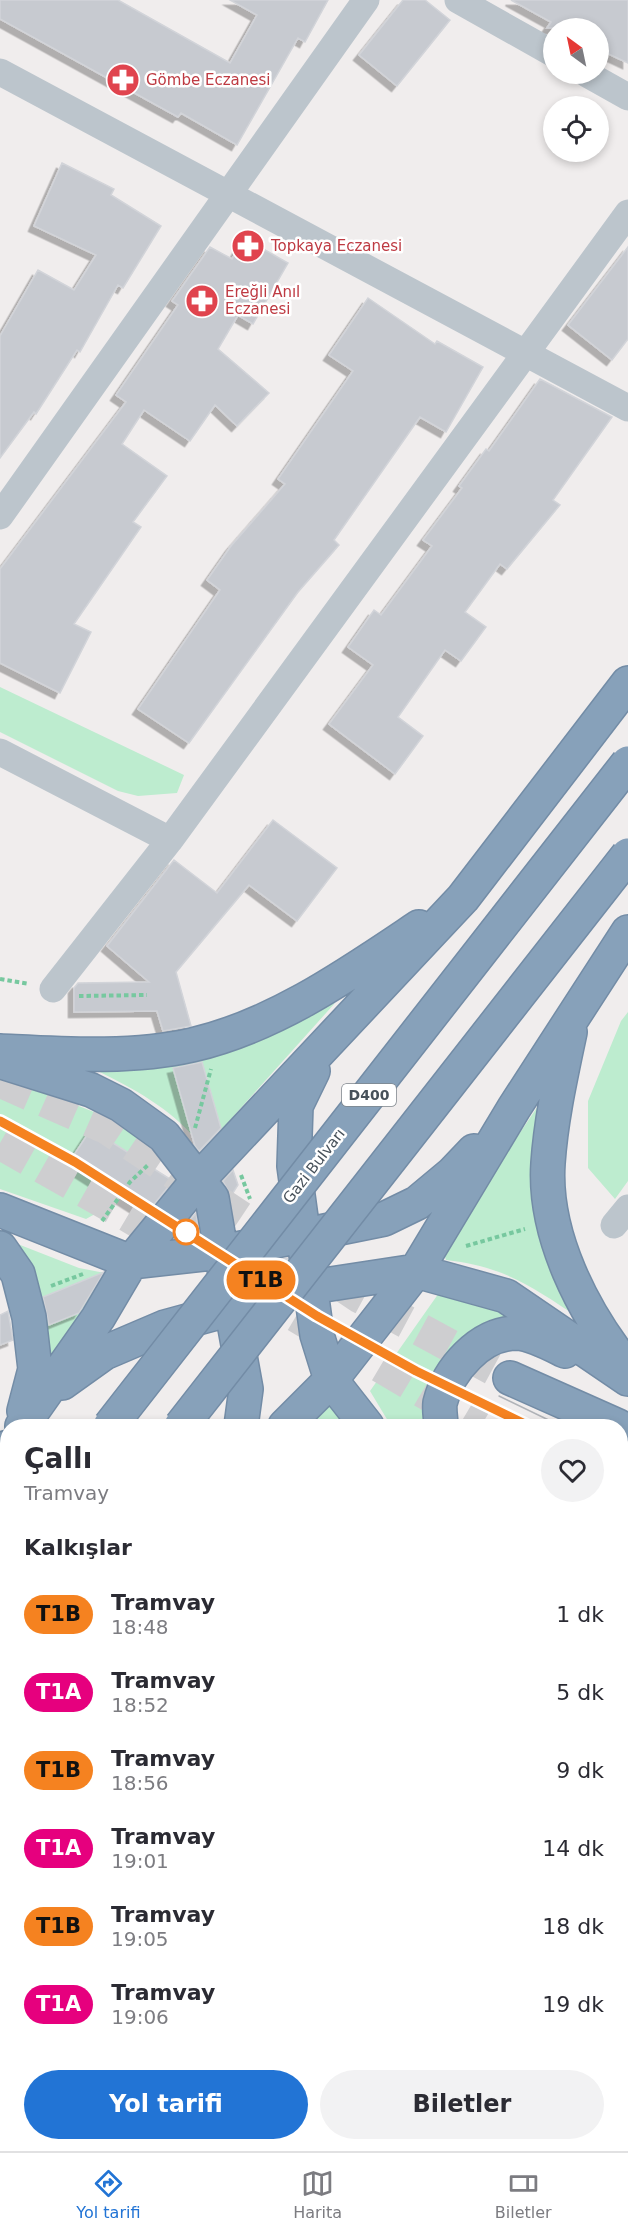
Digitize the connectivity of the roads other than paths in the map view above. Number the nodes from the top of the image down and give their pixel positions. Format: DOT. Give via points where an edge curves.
graph roads {
  1 [pos="366,0"];
  2 [pos="458,0"];
  3 [pos="543,48"];
  4 [pos="0,72"];
  5 [pos="605,84"];
  6 [pos="628,97"];
  7 [pos="228,195"];
  8 [pos="628,213"];
  9 [pos="528,353"];
  10 [pos="628,408"];
  11 [pos="0,516"];
  12 [pos="628,683"];
  13 [pos="0,753"];
  14 [pos="628,763"];
  15 [pos="170,840"];
  16 [pos="628,855"];
  17 [pos="463,898"];
  18 [pos="628,932"];
  19 [pos="63,993"];
  20 [pos="573,1014"];
  21 [pos="324,1048"];
  22 [pos="0,1051"];
  23 [pos="0,1062"];
  24 [pos="514,1108"];
  25 [pos="199,1179"];
  26 [pos="0,1210"];
  27 [pos="303,1235"];
  28 [pos="0,1248"];
  29 [pos="222,1252"];
  30 [pos="131,1262"];
  31 [pos="416,1271"];
  32 [pos="311,1287"];
  33 [pos="232,1308"];
  34 [pos="628,1369"];
  35 [pos="510,1378"];
  36 [pos="331,1380"];
  37 [pos="628,1381"];
  38 [pos="43,1396"];
  39 [pos="23,1419"];
  40 [pos="26,1419"];
  41 [pos="115,1419"];
  42 [pos="186,1419"];
  43 [pos="242,1419"];
  44 [pos="292,1419"];
  45 [pos="362,1419"];
  46 [pos="441,1419"];
  47 [pos="602,1419"];
  1 -- 7 [label="street"];
  2 -- 3 [label="street"];
  4 -- 7 [label="street"];
  5 -- 6 [label="street"];
  7 -- 9 [label="street"];
  7 -- 11 [label="street"];
  8 -- 9 [label="street"];
  9 -- 10 [label="street"];
  9 -- 15 [label="street"];
  12 -- 17 [label="highway"];
  13 -- 15 [label="street"];
  14 -- 41 [label="highway, Gazi Bulvarı / D400, bridge"];
  15 -- 19 [label="street"];
  16 -- 42 [label="highway, bridge"];
  17 -- 21 [label="highway"];
  17 -- 22 [label="highway" via="338,981 260,1021 192,1045 102,1055"];
  18 -- 20 [label="highway"];
  20 -- 24 [label="highway"];
  20 -- 34 [label="highway" via="548,1164 552,1215 582,1298 603,1338"];
  21 -- 25 [label="highway"];
  21 -- 27 [label="highway" via="296,1106 294,1166"];
  23 -- 25 [label="highway" via="91,1090 121,1105 164,1136"];
  24 -- 27 [label="highway" via="453,1173 417,1203 384,1219"];
  24 -- 31 [label="highway"];
  25 -- 29 [label="highway" via="212,1198"];
  25 -- 30 [label="highway"];
  26 -- 30 [label="highway"];
  27 -- 29 [label="highway"];
  27 -- 32 [label="highway"];
  28 -- 39 [label="highway" via="18,1274 29,1317 35,1369"];
  29 -- 30 [label="highway"];
  29 -- 33 [label="highway"];
  30 -- 38 [label="highway" via="98,1318"];
  31 -- 32 [label="highway"];
  31 -- 36 [label="highway"];
  31 -- 37 [label="highway" via="506,1296"];
  32 -- 33 [label="highway"];
  32 -- 36 [label="highway" via="317,1335"];
  33 -- 38 [label="highway" via="165,1327 104,1353"];
  33 -- 43 [label="highway" via="246,1389"];
  35 -- 47 [label="highway"];
  36 -- 44 [label="highway"];
  36 -- 45 [label="highway"];
  37 -- 46 [label="highway" via="546,1342 518,1333 501,1336 467,1355 454,1371 444,1389"];
  38 -- 40 [label="highway"];
}
